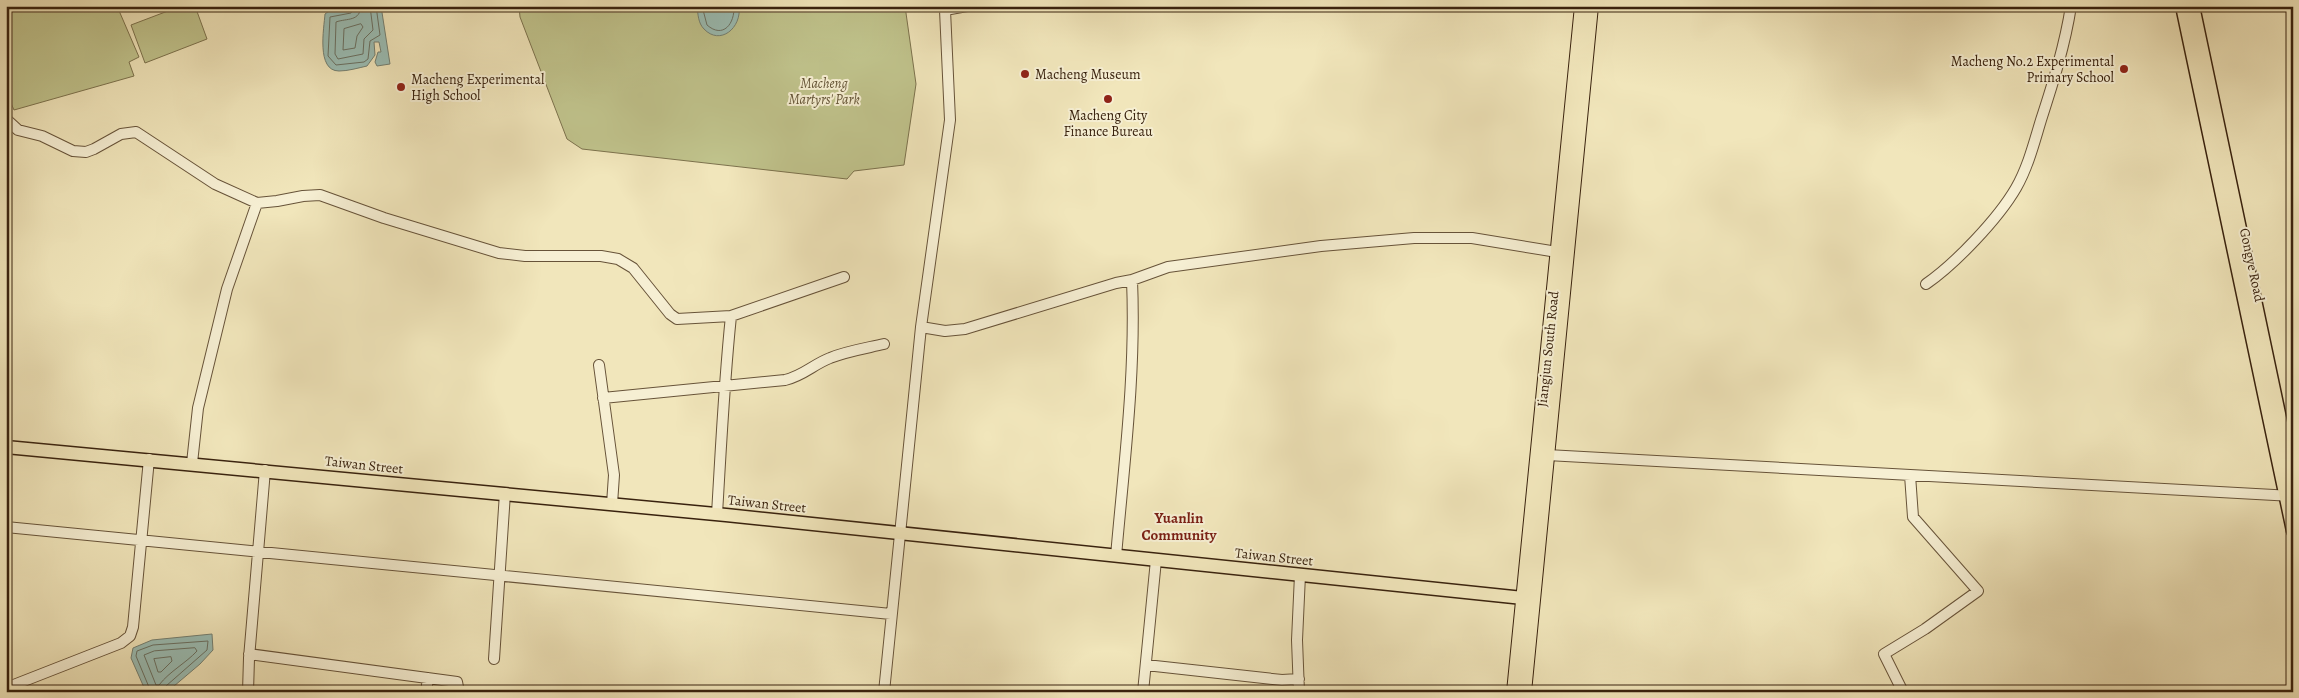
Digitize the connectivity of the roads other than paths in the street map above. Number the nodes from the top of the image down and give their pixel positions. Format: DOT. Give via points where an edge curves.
graph roads {
  1 [pos="967,6"];
  2 [pos="1582,6"];
  3 [pos="1591,6"];
  4 [pos="2071,6"];
  5 [pos="2182,6"];
  6 [pos="2193,6"];
  7 [pos="944,8"];
  8 [pos="6,119"];
  9 [pos="257,202"];
  10 [pos="1557,252"];
  11 [pos="844,277"];
  12 [pos="1132,280"];
  13 [pos="1926,284"];
  14 [pos="731,316"];
  15 [pos="922,327"];
  16 [pos="884,344"];
  17 [pos="599,366"];
  18 [pos="723,386"];
  19 [pos="604,398"];
  20 [pos="6,447"];
  21 [pos="1547,455"];
  22 [pos="149,459"];
  23 [pos="192,463"];
  24 [pos="265,470"];
  25 [pos="1910,475"];
  26 [pos="2293,480"];
  27 [pos="505,494"];
  28 [pos="2289,496"];
  29 [pos="612,504"];
  30 [pos="717,514"];
  31 [pos="6,527"];
  32 [pos="2293,531"];
  33 [pos="899,533"];
  34 [pos="141,541"];
  35 [pos="258,552"];
  36 [pos="1116,556"];
  37 [pos="1156,560"];
  38 [pos="1300,575"];
  39 [pos="500,576"];
  40 [pos="1523,598"];
  41 [pos="891,614"];
  42 [pos="249,654"];
  43 [pos="494,659"];
  44 [pos="1146,666"];
  45 [pos="428,678"];
  46 [pos="1299,679"];
  47 [pos="6,688"];
  48 [pos="248,692"];
  49 [pos="426,692"];
  50 [pos="459,692"];
  51 [pos="884,692"];
  52 [pos="1143,692"];
  53 [pos="1299,692"];
  54 [pos="1514,692"];
  55 [pos="1524,692"];
  56 [pos="1903,692"];
  1 -- 7 [label="street"];
  2 -- 10 [label="highway, Jiangjun South Road"];
  3 -- 21 [label="highway, Jiangjun South Road"];
  4 -- 13 [label="street" via="2057,70 2026,168 2005,204 1947,270"];
  5 -- 28 [label="main road, Gongye Road"];
  6 -- 26 [label="main road, Gongye Road"];
  7 -- 15 [label="street" via="950,120"];
  8 -- 9 [label="street" via="18,130 42,136 73,151 86,152 125,133 136,132 208,180"];
  9 -- 14 [label="street" via="320,196 499,253 618,259 633,268 677,319"];
  9 -- 23 [label="street" via="227,289 198,408"];
  10 -- 12 [label="street" via="1472,238 1414,238 1321,246 1168,267"];
  10 -- 40 [label="highway, Jiangjun South Road"];
  11 -- 14 [label="street"];
  12 -- 15 [label="street" via="965,329 945,331"];
  12 -- 36 [label="street" via="1132,372"];
  14 -- 18 [label="street"];
  15 -- 33 [label="street"];
  16 -- 18 [label="street" via="832,357 798,377"];
  17 -- 19 [label="street"];
  18 -- 19 [label="street"];
  18 -- 30 [label="street"];
  19 -- 29 [label="street" via="614,475"];
  20 -- 22 [label="main road, Taiwan Street"];
  21 -- 25 [label="street"];
  21 -- 55 [label="highway, Jiangjun South Road"];
  22 -- 23 [label="main road, Taiwan Street"];
  22 -- 34 [label="street"];
  23 -- 24 [label="main road, Taiwan Street"];
  24 -- 27 [label="main road, Taiwan Street"];
  24 -- 35 [label="street"];
  25 -- 28 [label="street"];
  25 -- 56 [label="street" via="1913,517 1978,592 1884,654"];
  27 -- 29 [label="main road, Taiwan Street"];
  27 -- 39 [label="street"];
  28 -- 32 [label="main road, Gongye Road"];
  29 -- 30 [label="main road, Taiwan Street"];
  30 -- 33 [label="main road, Taiwan Street"];
  31 -- 34 [label="street"];
  33 -- 36 [label="main road, Taiwan Street"];
  33 -- 41 [label="street"];
  34 -- 35 [label="street"];
  34 -- 47 [label="street" via="130,636 122,643"];
  35 -- 39 [label="street"];
  35 -- 42 [label="street"];
  36 -- 37 [label="main road, Taiwan Street"];
  37 -- 38 [label="main road, Taiwan Street"];
  37 -- 44 [label="street"];
  38 -- 40 [label="main road, Taiwan Street"];
  38 -- 46 [label="street"];
  39 -- 41 [label="street"];
  39 -- 43 [label="street"];
  40 -- 54 [label="highway, Jiangjun South Road"];
  41 -- 51 [label="street"];
  42 -- 45 [label="street"];
  42 -- 48 [label="street"];
  44 -- 46 [label="street"];
  44 -- 52 [label="street"];
  45 -- 49 [label="street"];
  45 -- 50 [label="street" via="458,682"];
  46 -- 53 [label="street"];
}
